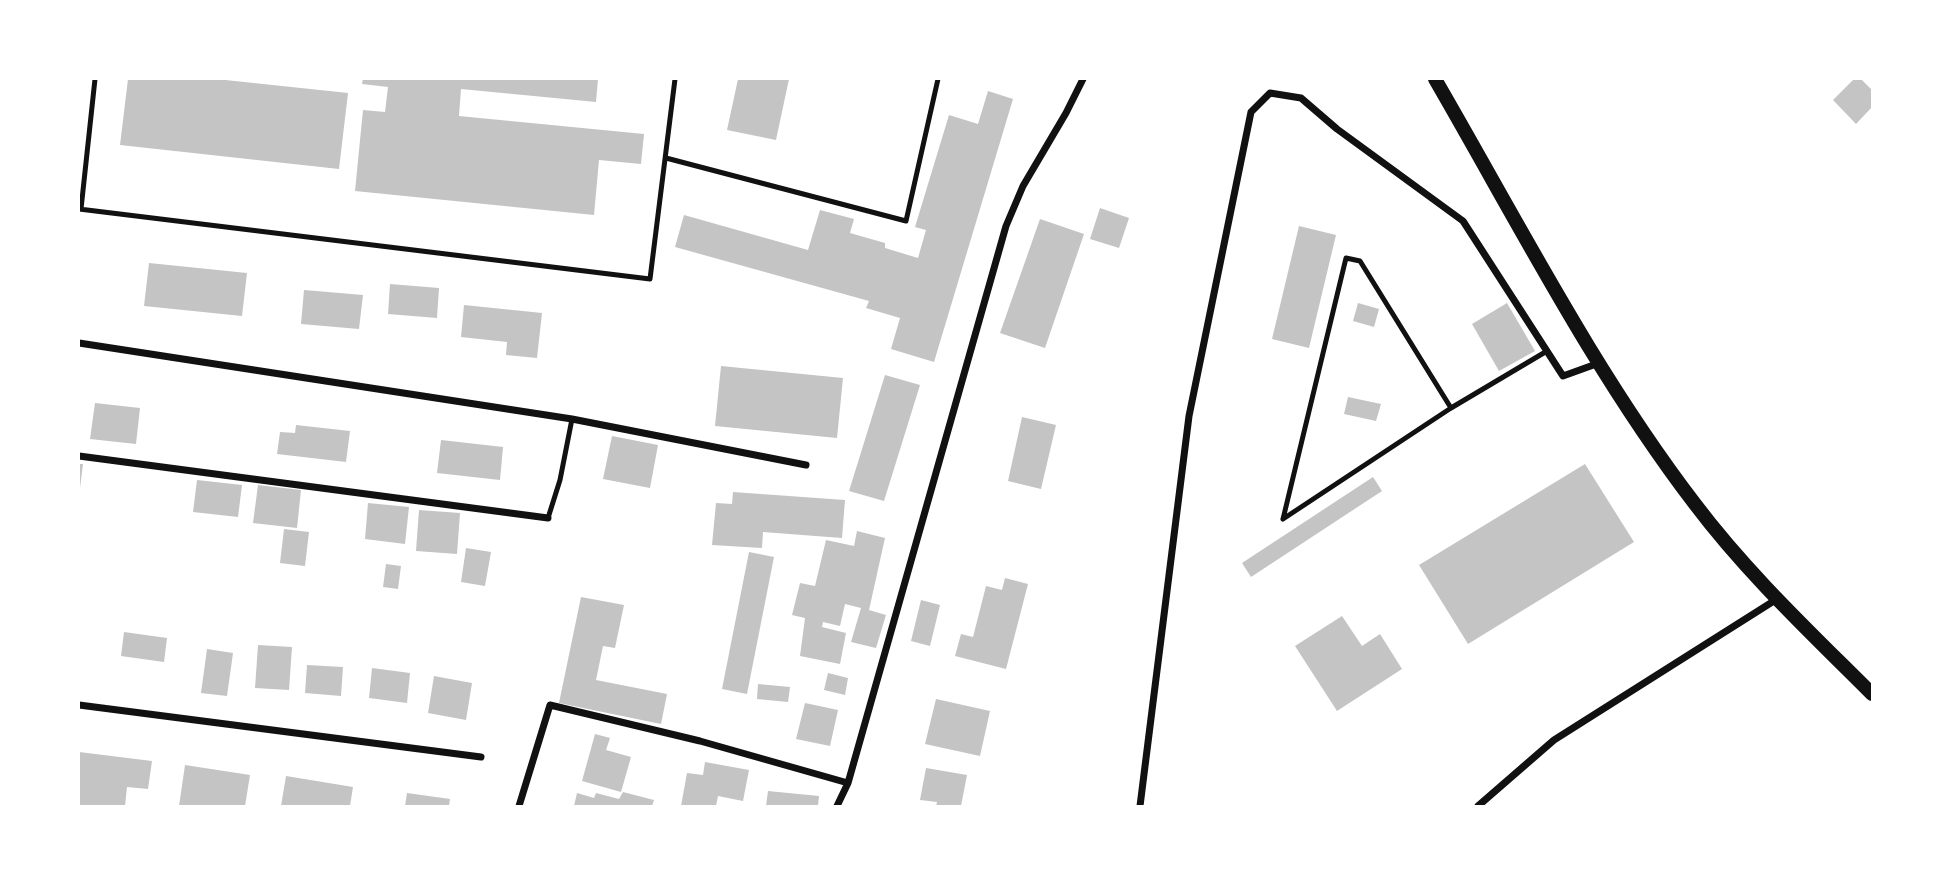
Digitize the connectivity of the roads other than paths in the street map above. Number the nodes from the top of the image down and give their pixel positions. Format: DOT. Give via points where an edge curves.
graph roads {
  1 [pos="95,79"];
  2 [pos="675,79"];
  3 [pos="938,79"];
  4 [pos="1083,79"];
  5 [pos="1435,79"];
  6 [pos="666,158"];
  7 [pos="80,209"];
  8 [pos="79,343"];
  9 [pos="1547,351"];
  10 [pos="1599,363"];
  11 [pos="1451,408"];
  12 [pos="572,419"];
  13 [pos="79,456"];
  14 [pos="806,466"];
  15 [pos="548,517"];
  16 [pos="1777,599"];
  17 [pos="1872,694"];
  18 [pos="79,705"];
  19 [pos="481,757"];
  20 [pos="848,783"];
  21 [pos="519,806"];
  22 [pos="836,806"];
  23 [pos="1140,806"];
  24 [pos="1478,806"];
  1 -- 7 [label="lane"];
  2 -- 6 [label="lane"];
  3 -- 6 [label="lane" via="905,221"];
  4 -- 20 [label="street" via="1023,186 1006,226"];
  5 -- 10 [label="main road"];
  6 -- 7 [label="lane" via="650,279"];
  8 -- 12 [label="street"];
  9 -- 10 [label="street" via="1563,376"];
  9 -- 11 [label="lane"];
  9 -- 23 [label="street" via="1463,220 1337,129 1301,97 1270,93 1251,112 1189,416"];
  10 -- 16 [label="main road" via="1695,505"];
  11 -- 11 [label="lane" via="1372,460 1283,519 1346,258 1360,261"];
  12 -- 14 [label="street"];
  12 -- 15 [label="lane"];
  13 -- 15 [label="street"];
  16 -- 17 [label="main road"];
  16 -- 24 [label="street" via="1554,740"];
  18 -- 19 [label="street"];
  20 -- 21 [label="street" via="550,705"];
  20 -- 22 [label="street"];
}
